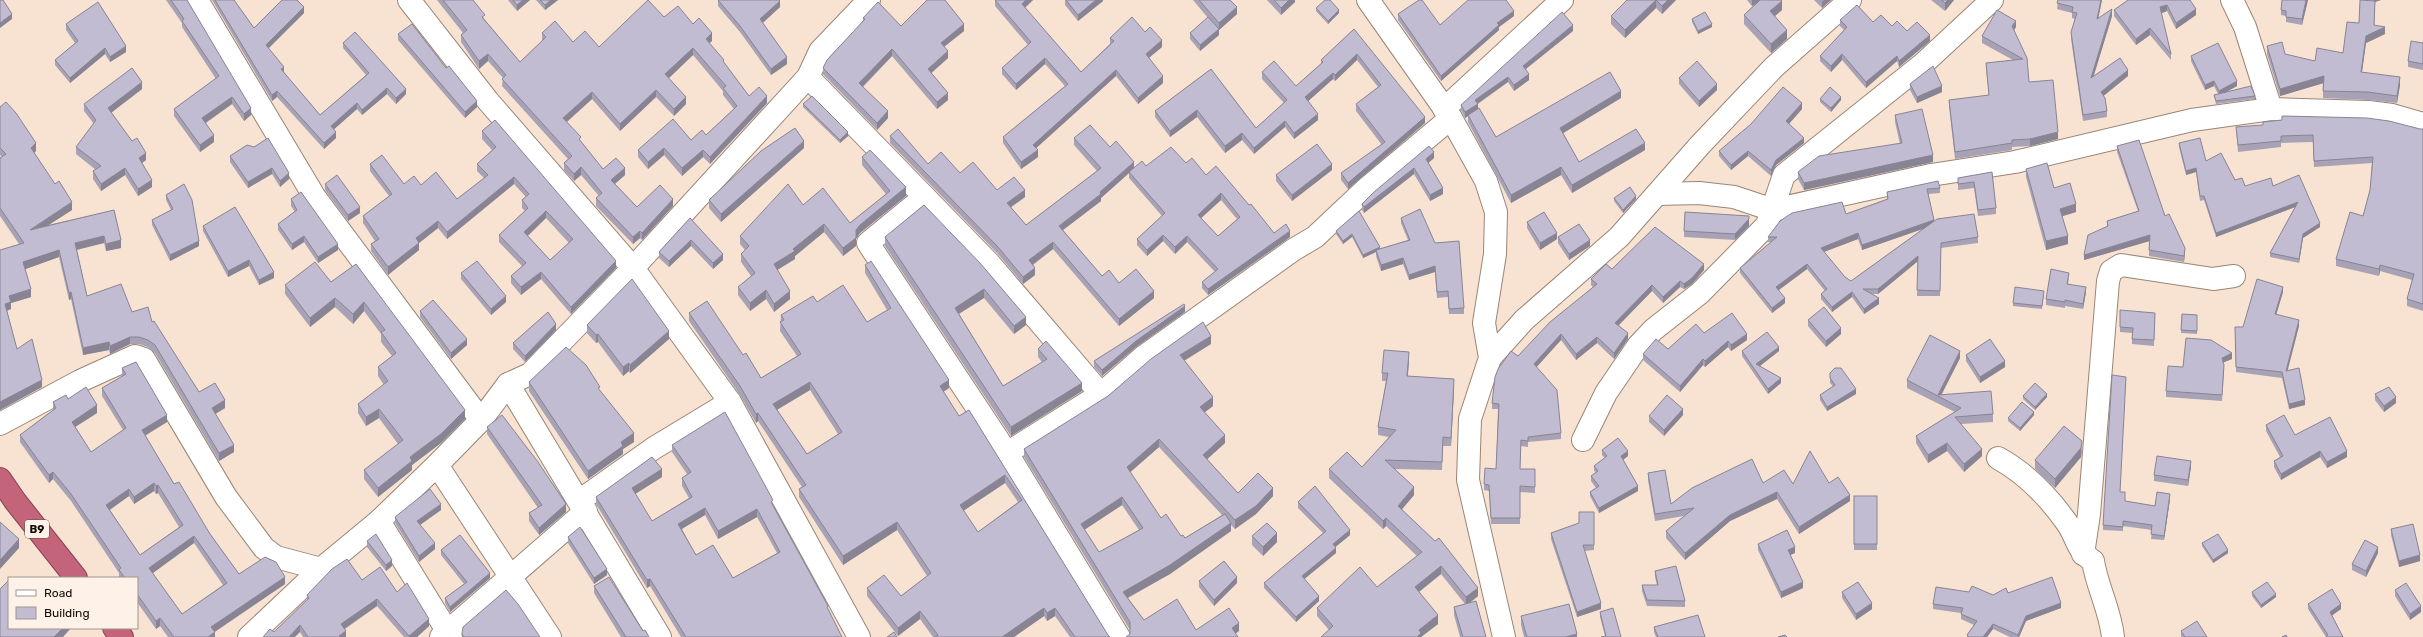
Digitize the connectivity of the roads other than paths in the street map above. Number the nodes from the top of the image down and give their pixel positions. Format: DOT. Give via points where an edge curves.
graph roads {
  1 [pos="197,0"];
  2 [pos="409,0"];
  3 [pos="869,0"];
  4 [pos="1368,0"];
  5 [pos="1562,0"];
  6 [pos="1850,0"];
  7 [pos="1992,0"];
  8 [pos="2232,0"];
  9 [pos="808,77"];
  10 [pos="2271,109"];
  11 [pos="1447,114"];
  12 [pos="2423,124"];
  13 [pos="1657,194"];
  14 [pos="923,198"];
  15 [pos="1773,210"];
  16 [pos="633,268"];
  17 [pos="2234,276"];
  18 [pos="1490,358"];
  19 [pos="508,384"];
  20 [pos="1101,394"];
  21 [pos="730,402"];
  22 [pos="482,420"];
  23 [pos="0,424"];
  24 [pos="1583,440"];
  25 [pos="1007,453"];
  26 [pos="1998,458"];
  27 [pos="437,465"];
  28 [pos="0,479"];
  29 [pos="7,503"];
  30 [pos="583,506"];
  31 [pos="379,521"];
  32 [pos="2082,554"];
  33 [pos="321,569"];
  34 [pos="510,575"];
  35 [pos="75,577"];
  36 [pos="112,629"];
  37 [pos="114,629"];
  38 [pos="447,635"];
  39 [pos="104,637"];
  40 [pos="122,637"];
  41 [pos="249,637"];
  42 [pos="550,637"];
  43 [pos="660,637"];
  44 [pos="859,637"];
  45 [pos="1119,637"];
  46 [pos="1504,637"];
  47 [pos="2114,637"];
  1 -- 22 [label="street" via="314,196"];
  2 -- 16 [label="street" via="488,101"];
  3 -- 9 [label="street" via="820,51"];
  4 -- 11 [label="street"];
  5 -- 11 [label="street"];
  6 -- 13 [label="street" via="1769,72"];
  7 -- 15 [label="street" via="1924,63 1784,175"];
  8 -- 10 [label="street" via="2245,27"];
  9 -- 14 [label="street"];
  9 -- 16 [label="street"];
  10 -- 12 [label="street" via="2368,112 2392,115"];
  10 -- 15 [label="street" via="2192,120 2015,162 1930,175"];
  11 -- 18 [label="street" via="1486,181 1496,212 1494,254 1484,323"];
  11 -- 20 [label="street" via="1316,237 1293,250 1143,357"];
  13 -- 15 [label="street" via="1699,193 1734,197"];
  13 -- 18 [label="street" via="1619,237 1524,320"];
  14 -- 20 [label="street" via="989,263"];
  14 -- 25 [label="street" via="868,244"];
  15 -- 24 [label="street" via="1767,225 1735,260 1700,293 1653,330 1638,346 1606,393"];
  16 -- 19 [label="street" via="530,374"];
  16 -- 21 [label="street"];
  17 -- 32 [label="street" via="2213,279 2121,266 2111,271 2108,281 2089,514"];
  18 -- 46 [label="street" via="1470,419 1468,480"];
  19 -- 22 [label="street"];
  19 -- 30 [label="street"];
  20 -- 25 [label="street"];
  21 -- 30 [label="street" via="654,448"];
  21 -- 44 [label="street"];
  22 -- 27 [label="street"];
  23 -- 33 [label="street" via="135,356 144,359 226,498 264,548 276,557"];
  25 -- 45 [label="street"];
  26 -- 32 [label="street" via="2030,478 2068,523"];
  27 -- 31 [label="street"];
  27 -- 34 [label="street"];
  28 -- 29 [label="highway, B9"];
  29 -- 35 [label="highway, B9"];
  30 -- 34 [label="street"];
  30 -- 43 [label="street"];
  31 -- 33 [label="street"];
  31 -- 38 [label="street"];
  32 -- 47 [label="street" via="2093,560 2110,614"];
  33 -- 41 [label="street"];
  34 -- 38 [label="street"];
  34 -- 42 [label="street"];
  36 -- 39 [label="street"];
  37 -- 40 [label="highway"];
}
